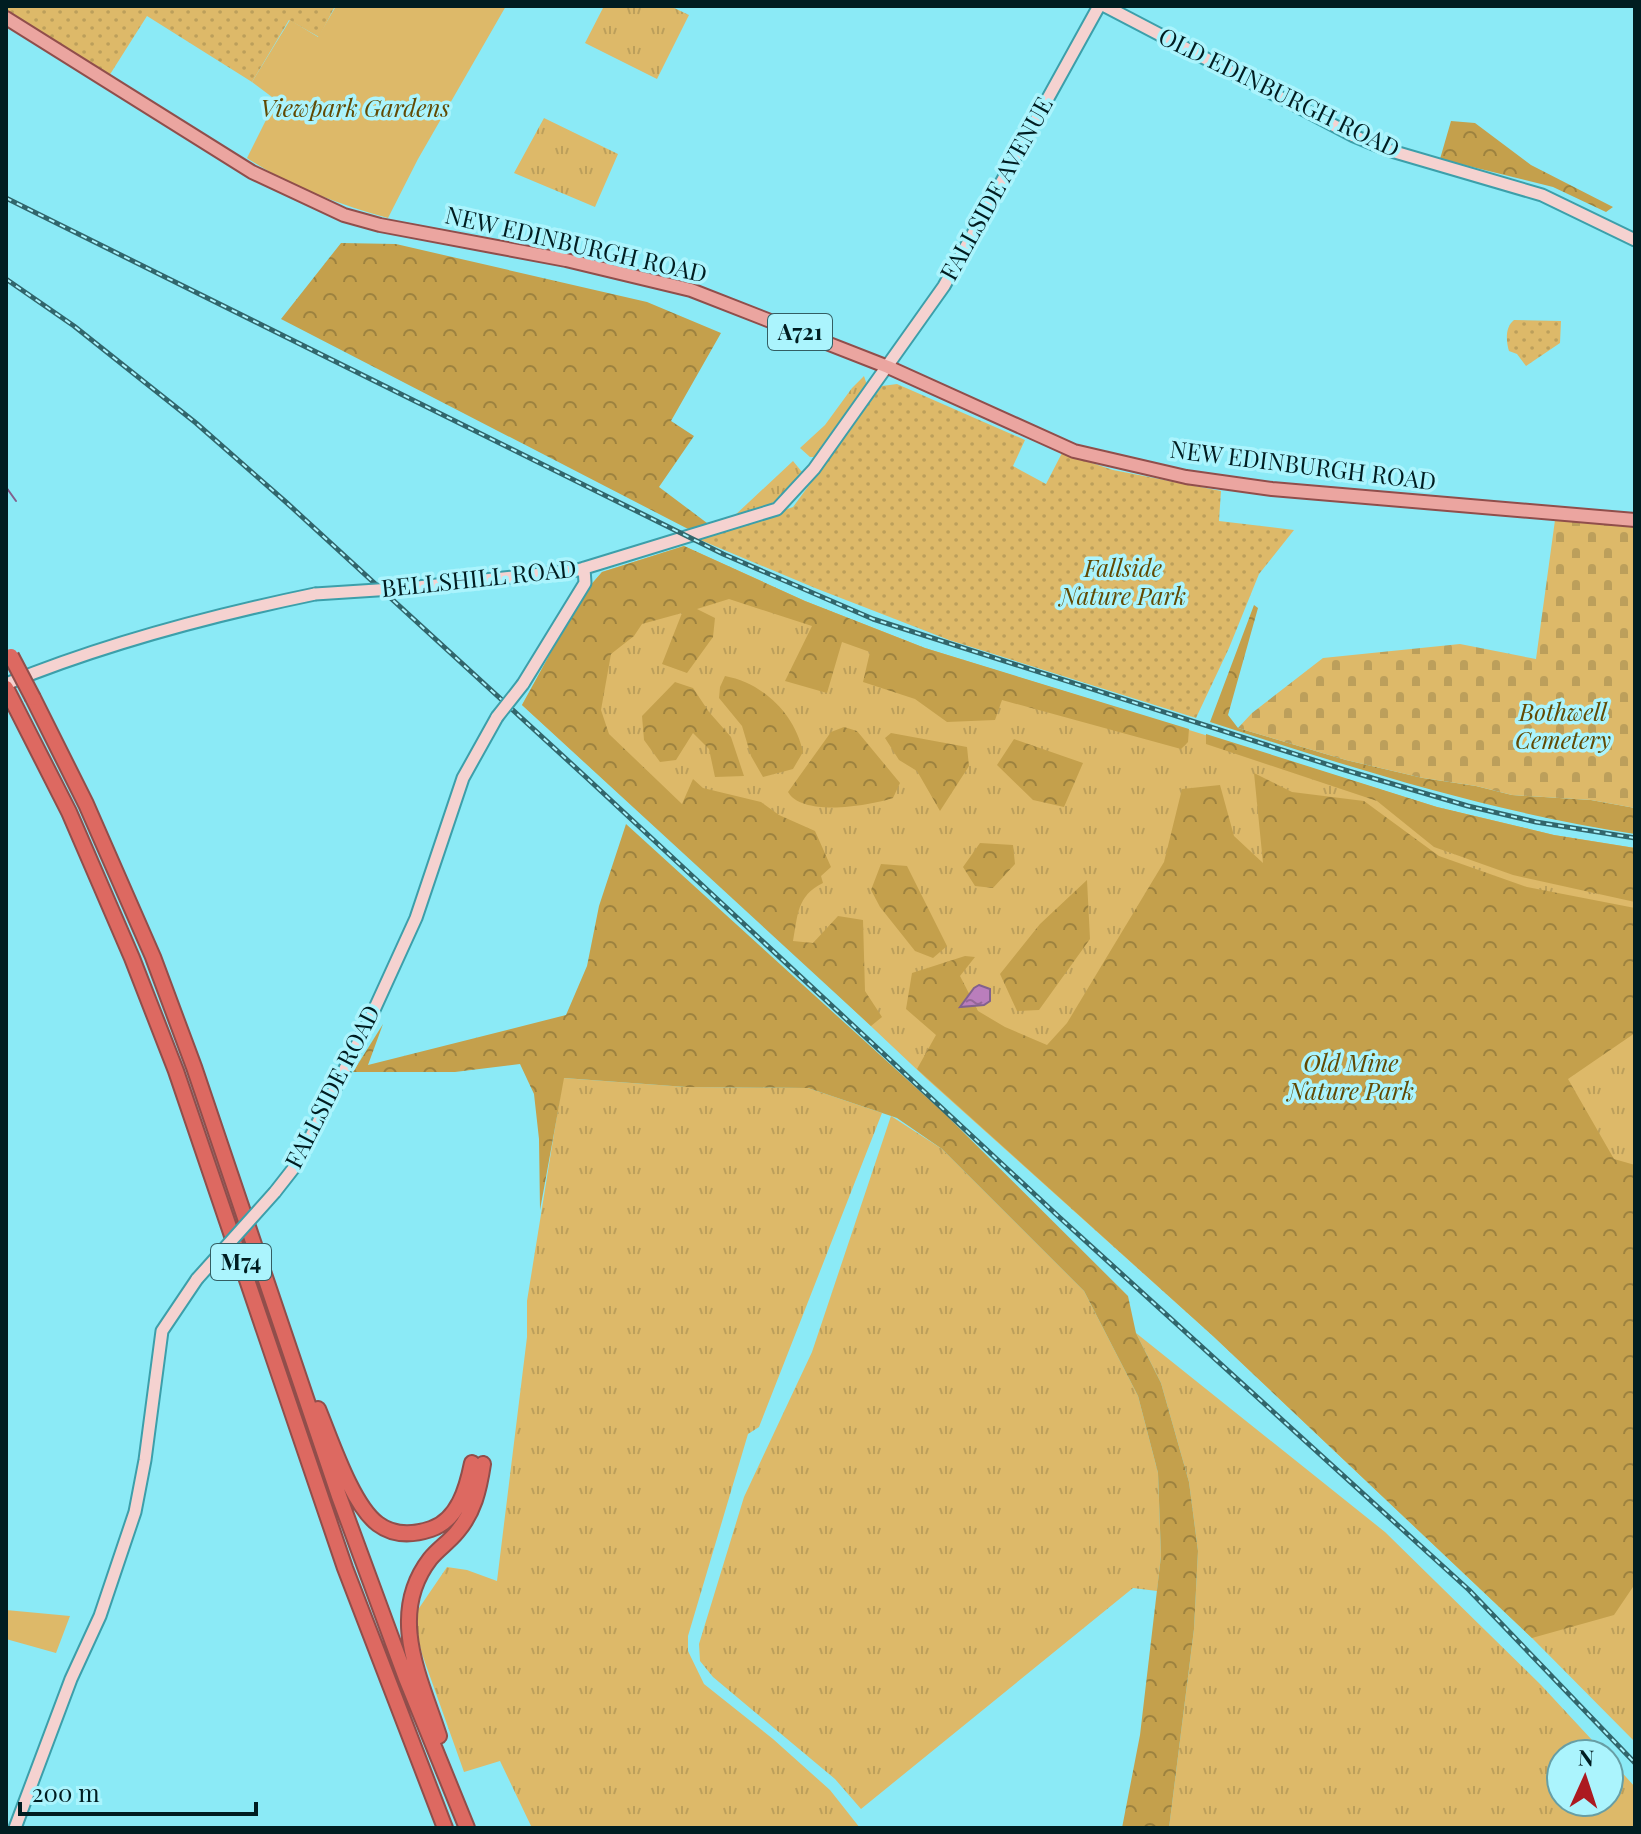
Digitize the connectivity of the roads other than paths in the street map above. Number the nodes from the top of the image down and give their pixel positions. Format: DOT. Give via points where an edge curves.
graph roads {
  1 [pos="1102,6"];
  2 [pos="6,18"];
  3 [pos="1635,240"];
  4 [pos="888,367"];
  5 [pos="1635,520"];
  6 [pos="584,568"];
  7 [pos="8,652"];
  8 [pos="6,686"];
  9 [pos="271,1298"];
  10 [pos="15,1828"];
  11 [pos="445,1828"];
  12 [pos="468,1828"];
  1 -- 3 [label="street, OLD EDINBURGH ROAD" via="1365,141 1542,195"];
  1 -- 4 [label="street, FALLSIDE AVENUE" via="944,286"];
  2 -- 4 [label="main road, NEW EDINBURGH ROAD / A721" via="252,172 344,215 691,290"];
  4 -- 5 [label="main road, NEW EDINBURGH ROAD / A721" via="1074,451 1186,477"];
  4 -- 6 [label="street, BELLSHILL ROAD" via="814,469 777,509"];
  6 -- 8 [label="street, BELLSHILL ROAD, bridge" via="315,594 156,632 55,664"];
  6 -- 10 [label="street, FALLSIDE ROAD, bridge" via="585,583 463,778 416,918 301,1156 197,1279 162,1331 135,1512 100,1616"];
  7 -- 9 [label="highway, M74, bridge" via="86,804 153,957"];
  8 -- 11 [label="highway, M74" via="69,812 176,1071 345,1568"];
  9 -- 12 [label="highway, M74" via="391,1636"];
  9 -- 12 [label="highway" via="356,1497 377,1524 416,1534 438,1527 458,1507 478,1464 474,1507 413,1587 407,1617 411,1649"];
}
